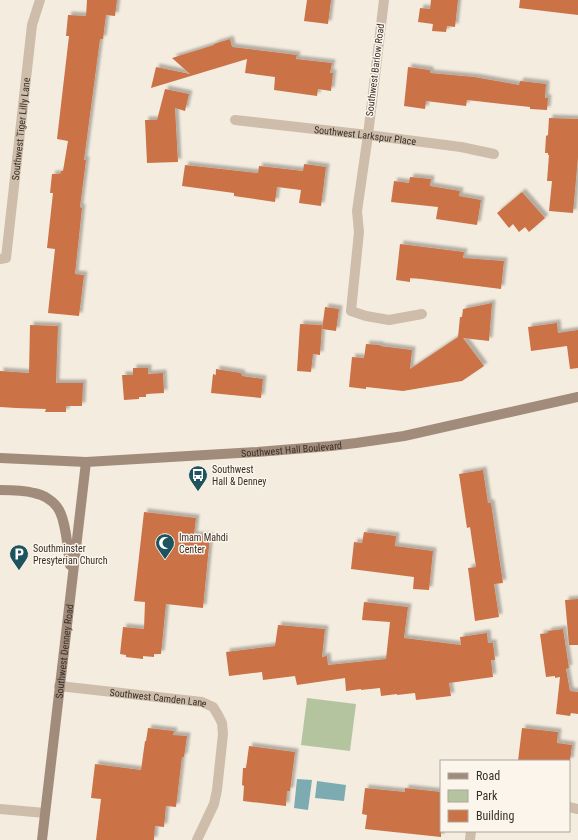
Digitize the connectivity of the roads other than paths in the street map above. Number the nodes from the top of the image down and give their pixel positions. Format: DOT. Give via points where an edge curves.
graph roads {
  1 [pos="40,0"];
  2 [pos="384,0"];
  3 [pos="235,120"];
  4 [pos="368,134"];
  5 [pos="494,154"];
  6 [pos="3,258"];
  7 [pos="422,314"];
  8 [pos="578,397"];
  9 [pos="0,458"];
  10 [pos="86,462"];
  11 [pos="0,490"];
  12 [pos="73,579"];
  13 [pos="59,686"];
  14 [pos="0,809"];
  15 [pos="45,813"];
  16 [pos="42,840"];
  17 [pos="197,840"];
  1 -- 6 [label="street, Southwest Tiger Lilly Lane" via="32,25"];
  2 -- 4 [label="street, Southwest Barlow Road"];
  3 -- 4 [label="street, Southwest Larkspur Place"];
  4 -- 5 [label="street, Southwest Larkspur Place" via="461,146"];
  4 -- 7 [label="street, Southwest Barlow Road" via="357,211 359,232 351,311 389,320"];
  8 -- 10 [label="main road, Southwest Hall Boulevard" via="404,436 356,443 257,452"];
  9 -- 10 [label="main road, Southwest Hall Boulevard"];
  10 -- 12 [label="main road, Southwest Denney Road"];
  11 -- 12 [label="main road" via="34,493 52,501 64,522"];
  12 -- 13 [label="main road, Southwest Denney Road"];
  13 -- 15 [label="main road, Southwest Denney Road"];
  13 -- 17 [label="street, Southwest Camden Lane" via="202,702 213,707 222,723 224,734 214,804"];
  14 -- 15 [label="street"];
  15 -- 16 [label="main road, Southwest Denney Road"];
}
